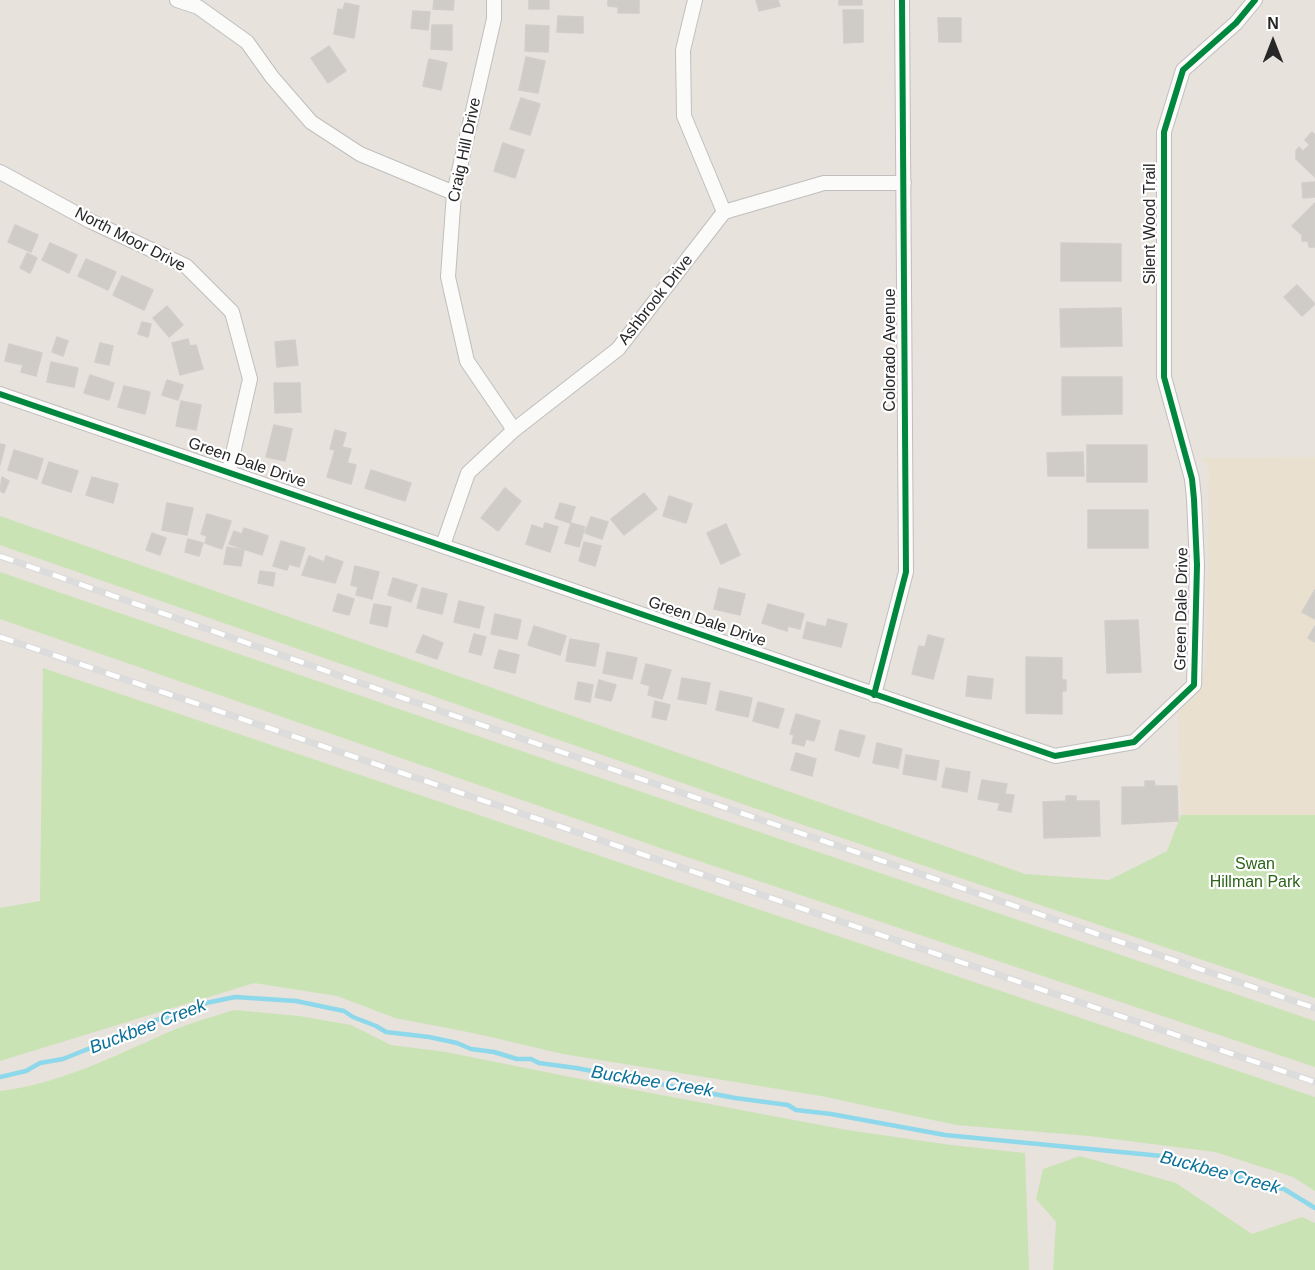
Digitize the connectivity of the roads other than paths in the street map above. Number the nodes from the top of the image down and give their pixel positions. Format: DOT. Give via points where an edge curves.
graph roads {
  1 [pos="177,0"];
  2 [pos="494,0"];
  3 [pos="695,0"];
  4 [pos="902,0"];
  5 [pos="1256,0"];
  6 [pos="0,172"];
  7 [pos="904,183"];
  8 [pos="454,193"];
  9 [pos="724,212"];
  10 [pos="0,394"];
  11 [pos="514,430"];
  12 [pos="229,471"];
  13 [pos="1192,479"];
  14 [pos="443,545"];
  15 [pos="874,695"];
  1 -- 8 [label="street" via="198,7 247,42 311,122 360,154"];
  2 -- 8 [label="street, Craig Hill Drive" via="494,19"];
  3 -- 9 [label="street" via="683,50 684,116"];
  4 -- 7 [label="street, Colorado Avenue"];
  5 -- 13 [label="street, Silent Wood Trail" via="1183,70 1164,132 1164,377"];
  6 -- 12 [label="street, North Moor Drive" via="186,266 232,312 250,379"];
  7 -- 9 [label="street" via="824,183"];
  7 -- 15 [label="street, Colorado Avenue" via="906,572"];
  8 -- 11 [label="street, Craig Hill Drive" via="448,277 467,361"];
  9 -- 11 [label="street, Ashbrook Drive" via="618,349"];
  10 -- 12 [label="street, Green Dale Drive"];
  11 -- 14 [label="street, Ashbrook Drive" via="468,473"];
  12 -- 14 [label="street, Green Dale Drive"];
  13 -- 15 [label="street, Green Dale Drive" via="1197,556 1194,685 1134,742 1055,756"];
  14 -- 15 [label="street, Green Dale Drive"];
}
